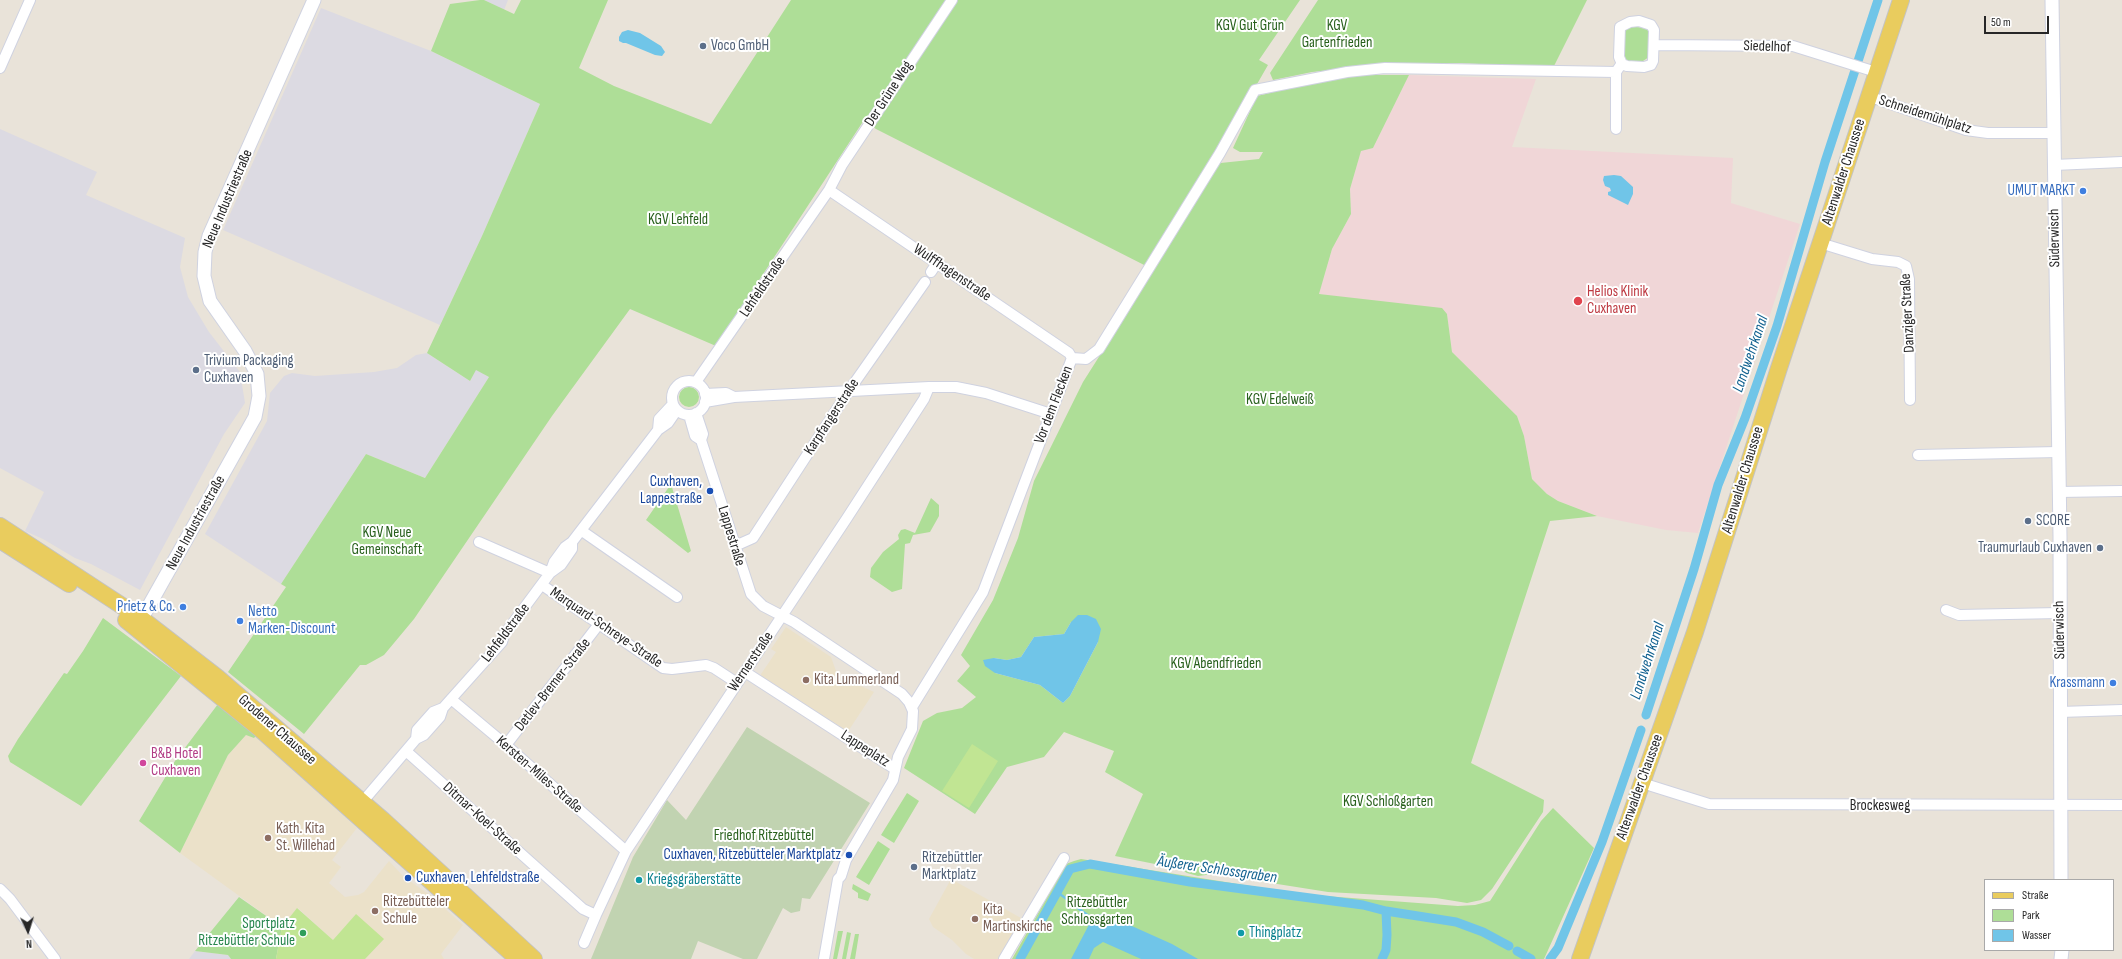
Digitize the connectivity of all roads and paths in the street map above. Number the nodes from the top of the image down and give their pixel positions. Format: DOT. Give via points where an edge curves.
graph roads {
  1 [pos="30,0"];
  2 [pos="314,0"];
  3 [pos="952,0"];
  4 [pos="1901,0"];
  5 [pos="2052,0"];
  6 [pos="1655,45"];
  7 [pos="0,68"];
  8 [pos="1619,68"];
  9 [pos="1870,70"];
  10 [pos="1868,96"];
  11 [pos="1616,129"];
  12 [pos="2054,134"];
  13 [pos="2122,162"];
  14 [pos="2054,164"];
  15 [pos="829,190"];
  16 [pos="1820,243"];
  17 [pos="937,263"];
  18 [pos="932,272"];
  19 [pos="925,282"];
  20 [pos="1072,358"];
  21 [pos="696,382"];
  22 [pos="929,387"];
  23 [pos="848,392"];
  24 [pos="705,398"];
  25 [pos="1910,400"];
  26 [pos="675,407"];
  27 [pos="693,414"];
  28 [pos="1051,414"];
  29 [pos="2058,452"];
  30 [pos="1918,455"];
  31 [pos="2122,491"];
  32 [pos="2059,492"];
  33 [pos="0,526"];
  34 [pos="582,531"];
  35 [pos="0,540"];
  36 [pos="480,542"];
  37 [pos="735,546"];
  38 [pos="550,573"];
  39 [pos="542,585"];
  40 [pos="677,597"];
  41 [pos="1946,610"];
  42 [pos="2059,613"];
  43 [pos="782,616"];
  44 [pos="139,624"];
  45 [pos="599,624"];
  46 [pos="746,672"];
  47 [pos="737,683"];
  48 [pos="450,699"];
  49 [pos="912,707"];
  50 [pos="2122,710"];
  51 [pos="2060,712"];
  52 [pos="506,745"];
  53 [pos="406,752"];
  54 [pos="896,769"];
  55 [pos="1642,783"];
  56 [pos="2061,805"];
  57 [pos="2122,805"];
  58 [pos="358,808"];
  59 [pos="626,851"];
  60 [pos="1064,858"];
  61 [pos="2061,879"];
  62 [pos="0,889"];
  63 [pos="596,914"];
  64 [pos="584,943"];
  65 [pos="55,959"];
  66 [pos="518,959"];
  67 [pos="534,959"];
  68 [pos="824,959"];
  69 [pos="1004,959"];
  70 [pos="1580,959"];
  1 -- 7 [label="street"];
  2 -- 44 [label="street, Neue Industriestraße" via="209,236 205,252 204,276 210,301 245,351 257,374 259,396 255,417"];
  3 -- 15 [label="street, Der Grüne Weg" via="842,165"];
  4 -- 9 [label="main road, Altenwalder Chaussee"];
  5 -- 12 [label="street, Süderwisch"];
  6 -- 8 [label="street" via="1651,65"];
  6 -- 8 [label="street" via="1651,25 1639,21 1625,24 1620,28 1619,34"];
  6 -- 9 [label="street, Siedelhof" via="1793,46"];
  8 -- 11 [label="street"];
  8 -- 20 [label="street, Vor dem Flecken" via="1519,71 1385,68 1346,72 1255,90 1220,153 1099,349 1086,359"];
  9 -- 10 [label="main road, Altenwalder Chaussee"];
  10 -- 12 [label="street, Schneidemühlplatz" via="1966,130"];
  10 -- 16 [label="main road, Altenwalder Chaussee"];
  12 -- 14 [label="street, Süderwisch"];
  13 -- 14 [label="street"];
  14 -- 29 [label="street, Süderwisch"];
  15 -- 17 [label="street, Wulffhagenstraße"];
  15 -- 21 [label="street, Lehfeldstraße"];
  16 -- 25 [label="street, Danziger Straße" via="1872,259 1898,262 1906,266 1909,279"];
  16 -- 55 [label="main road, Altenwalder Chaussee" via="1695,632"];
  17 -- 18 [label="street"];
  17 -- 20 [label="street, Wulffhagenstraße" via="1069,353"];
  19 -- 23 [label="street, Karpfangerstraße"];
  20 -- 28 [label="street, Vor dem Flecken"];
  21 -- 24 [label="street" via="700,385"];
  21 -- 26 [label="street" via="679,384 672,394"];
  22 -- 23 [label="street"];
  22 -- 28 [label="street" via="972,389"];
  22 -- 43 [label="street, Wernerstraße" via="924,399"];
  23 -- 24 [label="street"];
  23 -- 37 [label="street, Karpfangerstraße" via="753,538"];
  24 -- 27 [label="street"];
  26 -- 27 [label="street"];
  26 -- 34 [label="street, Lehfeldstraße" via="660,420 658,430"];
  27 -- 37 [label="street, Lappestraße" via="703,434 701,440"];
  28 -- 49 [label="street, Vor dem Flecken" via="983,592"];
  29 -- 30 [label="street"];
  29 -- 32 [label="street, Süderwisch"];
  31 -- 32 [label="street"];
  32 -- 42 [label="street, Süderwisch"];
  33 -- 44 [label="main road, Grodener Chaussee"];
  34 -- 38 [label="street, Lehfeldstraße" via="572,542 572,549 562,565"];
  34 -- 40 [label="street"];
  35 -- 44 [label="main road, Grodener Chaussee"];
  36 -- 38 [label="street"];
  37 -- 43 [label="street, Lappestraße" via="751,594 763,606"];
  38 -- 39 [label="street, Lehfeldstraße"];
  39 -- 45 [label="street, Marquard-Schreye-Straße"];
  39 -- 48 [label="street, Lehfeldstraße" via="504,635 502,642"];
  41 -- 42 [label="street" via="1959,615"];
  42 -- 51 [label="street, Süderwisch"];
  43 -- 46 [label="street, Wernerstraße"];
  43 -- 49 [label="street" via="806,629 902,694"];
  44 -- 58 [label="main road, Grodener Chaussee" via="217,677"];
  45 -- 47 [label="street, Marquard-Schreye-Straße" via="663,668 706,665"];
  45 -- 52 [label="street, Detlev-Bremer-Straße"];
  46 -- 47 [label="street, Wernerstraße"];
  46 -- 54 [label="street, Lappeplatz"];
  47 -- 59 [label="street, Wernerstraße"];
  48 -- 52 [label="street, Kersten-Miles-Straße"];
  48 -- 53 [label="street, Lehfeldstraße" via="443,708 433,712 417,730 416,739"];
  49 -- 54 [label="street, Lappeplatz" via="912,729 898,757"];
  50 -- 51 [label="street"];
  51 -- 56 [label="street, Süderwisch"];
  52 -- 59 [label="street, Kersten-Miles-Straße"];
  53 -- 58 [label="street, Lehfeldstraße"];
  53 -- 63 [label="street, Ditmar-Koel-Straße" via="583,908"];
  54 -- 68 [label="street" via="893,780 838,878"];
  55 -- 56 [label="street, Brockesweg" via="1709,804"];
  55 -- 70 [label="main road, Altenwalder Chaussee"];
  56 -- 57 [label="street, Brockesweg"];
  56 -- 61 [label="street, Süderwisch"];
  58 -- 66 [label="main road, Grodener Chaussee"];
  58 -- 67 [label="main road, Grodener Chaussee" via="419,852"];
  59 -- 63 [label="street, Wernerstraße"];
  60 -- 69 [label="street"];
  62 -- 65 [label="street"];
  63 -- 64 [label="street, Wernerstraße"];
}
